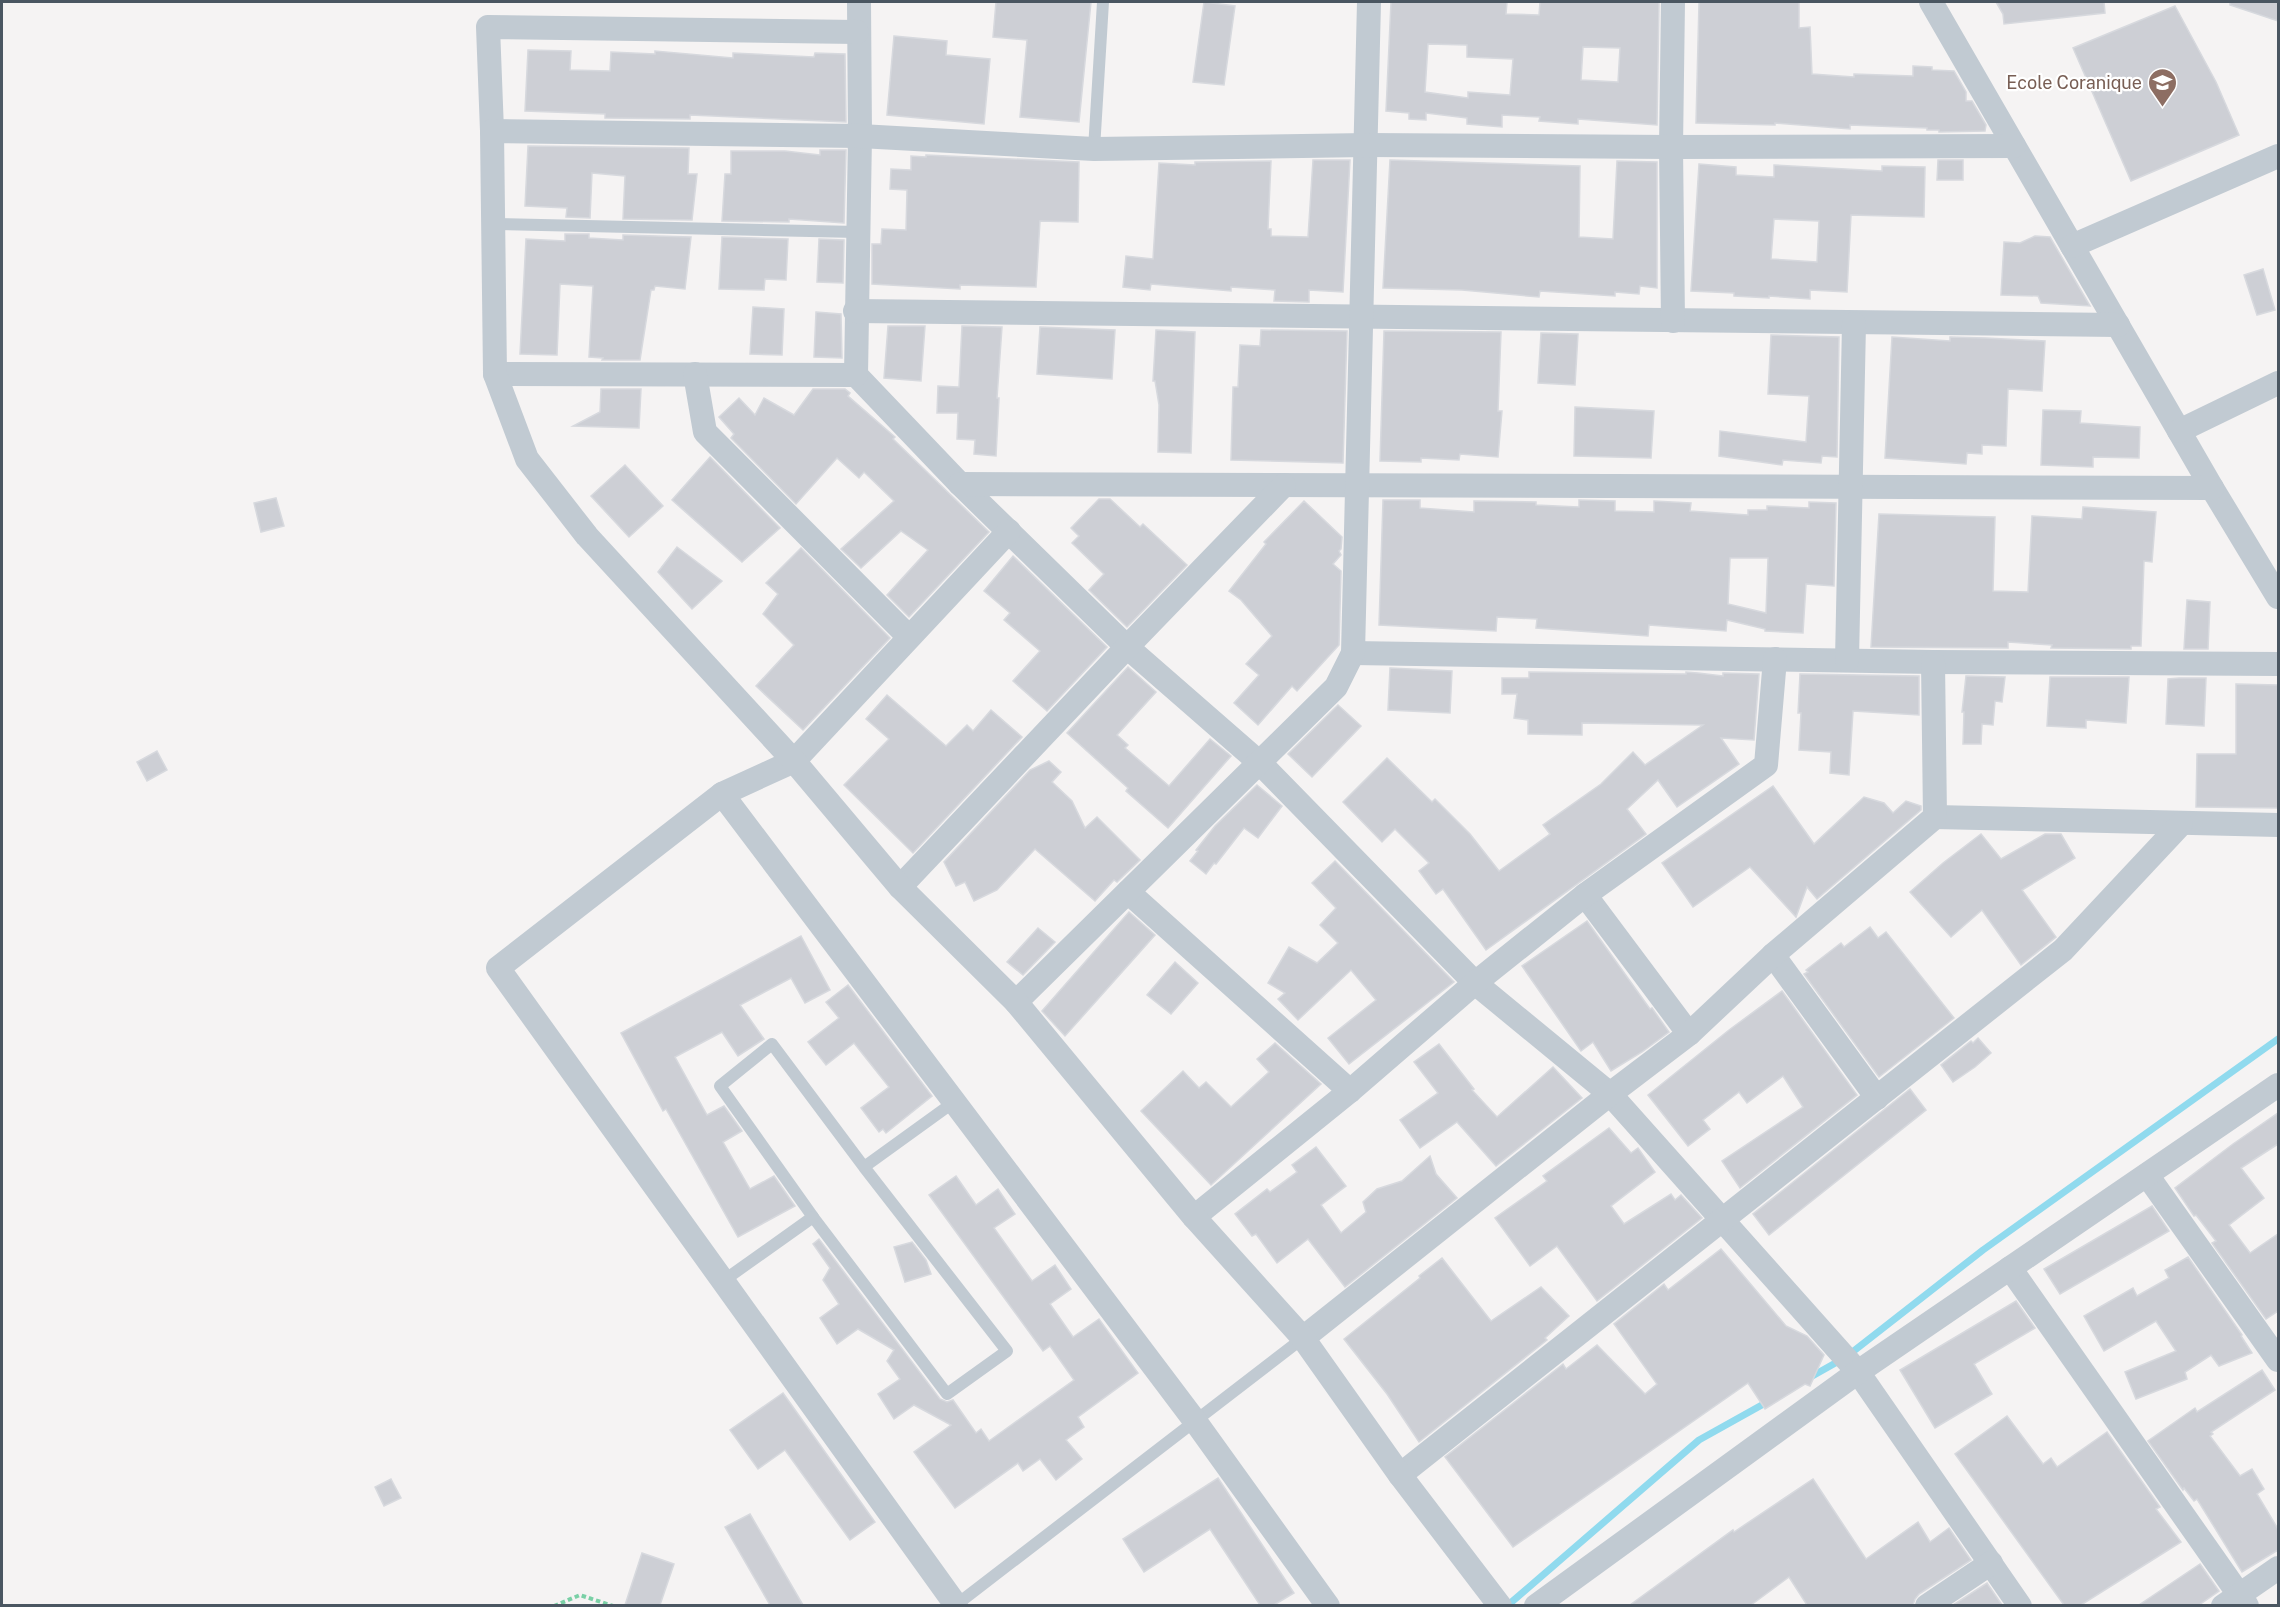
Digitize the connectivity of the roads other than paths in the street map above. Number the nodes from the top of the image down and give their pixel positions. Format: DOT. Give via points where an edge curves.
graph roads {
  1 [pos="859,2"];
  2 [pos="1103,2"];
  3 [pos="1369,2"];
  4 [pos="1673,2"];
  5 [pos="1931,2"];
  6 [pos="858,32"];
  7 [pos="492,131"];
  8 [pos="860,136"];
  9 [pos="1366,145"];
  10 [pos="2014,146"];
  11 [pos="1671,147"];
  12 [pos="1094,148"];
  13 [pos="2278,156"];
  14 [pos="493,224"];
  15 [pos="858,232"];
  16 [pos="2072,246"];
  17 [pos="855,311"];
  18 [pos="1362,316"];
  19 [pos="1673,321"];
  20 [pos="1854,324"];
  21 [pos="2118,326"];
  22 [pos="495,374"];
  23 [pos="695,374"];
  24 [pos="856,375"];
  25 [pos="2278,383"];
  26 [pos="2179,430"];
  27 [pos="960,484"];
  28 [pos="1284,485"];
  29 [pos="1358,485"];
  30 [pos="1850,488"];
  31 [pos="2212,488"];
  32 [pos="1009,531"];
  33 [pos="2278,597"];
  34 [pos="909,638"];
  35 [pos="1127,646"];
  36 [pos="1353,653"];
  37 [pos="1775,659"];
  38 [pos="1847,660"];
  39 [pos="1933,662"];
  40 [pos="2278,664"];
  41 [pos="794,761"];
  42 [pos="1260,762"];
  43 [pos="722,794"];
  44 [pos="1935,817"];
  45 [pos="2181,824"];
  46 [pos="2278,825"];
  47 [pos="900,887"];
  48 [pos="1128,892"];
  49 [pos="1585,895"];
  50 [pos="1773,955"];
  51 [pos="1475,983"];
  52 [pos="1016,1002"];
  53 [pos="1689,1034"];
  54 [pos="2278,1085"];
  55 [pos="1350,1091"];
  56 [pos="1610,1094"];
  57 [pos="1877,1098"];
  58 [pos="954,1102"];
  59 [pos="864,1167"];
  60 [pos="2147,1174"];
  61 [pos="813,1217"];
  62 [pos="1194,1217"];
  63 [pos="1722,1221"];
  64 [pos="2010,1268"];
  65 [pos="723,1281"];
  66 [pos="1303,1338"];
  67 [pos="2278,1360"];
  68 [pos="1858,1372"];
  69 [pos="1195,1421"];
  70 [pos="1400,1475"];
  71 [pos="1991,1563"];
  72 [pos="2278,1568"];
  73 [pos="2236,1602"];
  74 [pos="956,1605"];
  75 [pos="1328,1605"];
  76 [pos="1500,1605"];
  77 [pos="1536,1605"];
  78 [pos="1928,1605"];
  79 [pos="2020,1605"];
  1 -- 6 [label="street"];
  2 -- 12 [label="lane"];
  3 -- 9 [label="street"];
  4 -- 11 [label="street"];
  5 -- 10 [label="street"];
  6 -- 7 [label="street" via="488,27"];
  6 -- 8 [label="street"];
  7 -- 8 [label="street"];
  7 -- 14 [label="street"];
  8 -- 12 [label="street"];
  8 -- 15 [label="street"];
  9 -- 11 [label="street"];
  9 -- 12 [label="street"];
  9 -- 18 [label="street"];
  10 -- 11 [label="street"];
  10 -- 16 [label="street"];
  11 -- 19 [label="street"];
  13 -- 16 [label="street"];
  14 -- 15 [label="lane"];
  14 -- 22 [label="street"];
  15 -- 17 [label="street"];
  16 -- 21 [label="street"];
  17 -- 18 [label="street"];
  17 -- 24 [label="street"];
  18 -- 19 [label="street"];
  18 -- 29 [label="street"];
  19 -- 20 [label="street"];
  20 -- 21 [label="street"];
  20 -- 30 [label="street"];
  21 -- 26 [label="street"];
  22 -- 23 [label="street"];
  22 -- 41 [label="street" via="527,459 587,536"];
  23 -- 24 [label="street"];
  23 -- 34 [label="street" via="705,432"];
  24 -- 27 [label="street"];
  25 -- 26 [label="street"];
  26 -- 31 [label="street"];
  27 -- 28 [label="street"];
  27 -- 32 [label="street"];
  28 -- 29 [label="street"];
  28 -- 35 [label="street"];
  29 -- 30 [label="street"];
  29 -- 36 [label="street"];
  30 -- 31 [label="street"];
  30 -- 38 [label="street"];
  31 -- 33 [label="street"];
  32 -- 34 [label="street"];
  32 -- 35 [label="street"];
  34 -- 41 [label="street"];
  35 -- 42 [label="street"];
  35 -- 47 [label="street"];
  36 -- 37 [label="street"];
  36 -- 42 [label="street" via="1336,687"];
  37 -- 38 [label="street"];
  37 -- 49 [label="street" via="1766,765"];
  38 -- 39 [label="street"];
  39 -- 40 [label="street"];
  39 -- 44 [label="street"];
  41 -- 43 [label="street"];
  41 -- 47 [label="street"];
  42 -- 48 [label="street"];
  42 -- 51 [label="street"];
  43 -- 58 [label="street"];
  43 -- 65 [label="street" via="498,968"];
  44 -- 45 [label="street"];
  44 -- 50 [label="street"];
  45 -- 46 [label="street"];
  45 -- 57 [label="street" via="2063,950"];
  47 -- 52 [label="street"];
  48 -- 52 [label="street"];
  48 -- 55 [label="street"];
  49 -- 51 [label="street"];
  49 -- 53 [label="street"];
  50 -- 53 [label="street"];
  50 -- 57 [label="street"];
  51 -- 55 [label="street"];
  51 -- 56 [label="street"];
  52 -- 62 [label="street"];
  53 -- 56 [label="street"];
  54 -- 60 [label="street"];
  55 -- 62 [label="street"];
  56 -- 63 [label="street"];
  56 -- 66 [label="street"];
  57 -- 63 [label="street"];
  58 -- 59 [label="lane"];
  58 -- 69 [label="street"];
  59 -- 61 [label="lane" via="772,1044 720,1086"];
  59 -- 61 [label="lane" via="1007,1351 947,1395"];
  60 -- 64 [label="street"];
  60 -- 67 [label="street"];
  61 -- 65 [label="lane"];
  62 -- 66 [label="street"];
  63 -- 68 [label="street"];
  63 -- 70 [label="street"];
  64 -- 68 [label="street"];
  64 -- 73 [label="street"];
  65 -- 74 [label="street"];
  66 -- 69 [label="lane"];
  66 -- 70 [label="street"];
  68 -- 71 [label="street"];
  68 -- 77 [label="street"];
  69 -- 74 [label="lane"];
  69 -- 75 [label="street"];
  70 -- 76 [label="street"];
  71 -- 78 [label="street"];
  71 -- 79 [label="street"];
  72 -- 73 [label="street"];
}
